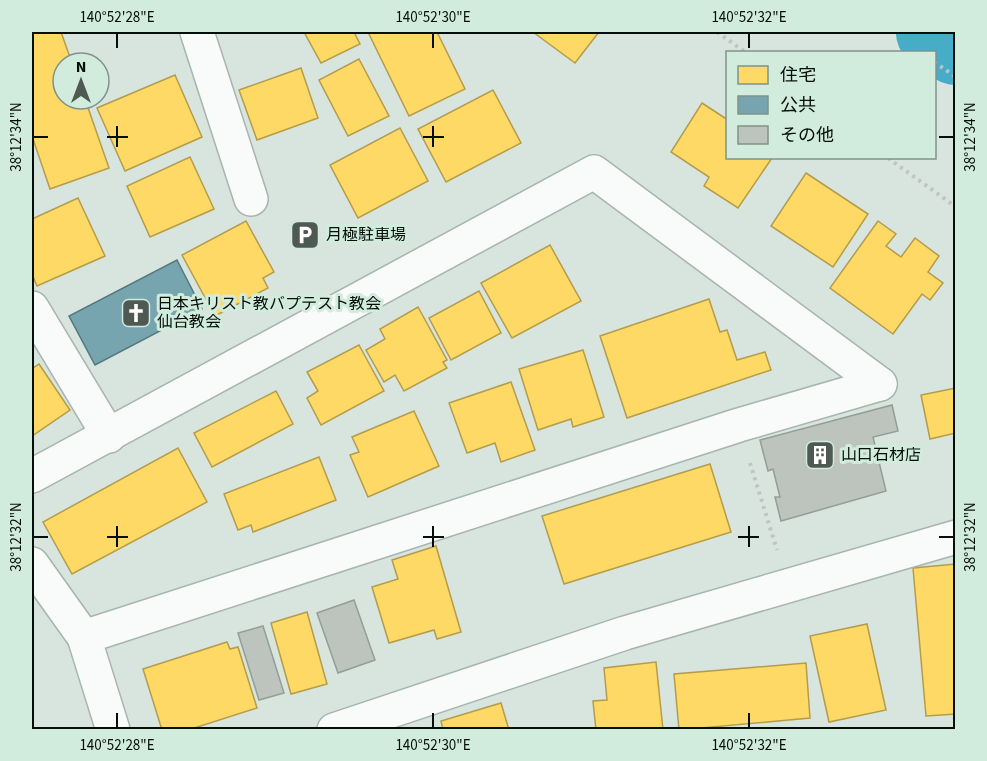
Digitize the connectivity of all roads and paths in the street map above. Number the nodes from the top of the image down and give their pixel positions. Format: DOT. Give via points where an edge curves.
graph roads {
  1 [pos="197,32"];
  2 [pos="717,32"];
  3 [pos="744,51"];
  4 [pos="936,63"];
  5 [pos="956,76"];
  6 [pos="889,159"];
  7 [pos="251,199"];
  8 [pos="956,207"];
  9 [pos="32,308"];
  10 [pos="739,424"];
  11 [pos="109,436"];
  12 [pos="32,476"];
  13 [pos="956,537"];
  14 [pos="32,564"];
  15 [pos="788,586"];
  16 [pos="84,637"];
  17 [pos="113,729"];
  18 [pos="334,729"];
  1 -- 7 [label="street"];
  2 -- 3 [label="path"];
  4 -- 5 [label="path"];
  6 -- 8 [label="path"];
  9 -- 11 [label="street"];
  10 -- 11 [label="street" via="880,384 594,172"];
  10 -- 15 [label="path"];
  10 -- 16 [label="street"];
  11 -- 12 [label="street"];
  13 -- 15 [label="street"];
  14 -- 16 [label="street"];
  15 -- 18 [label="street" via="625,633"];
  16 -- 17 [label="street"];
}
